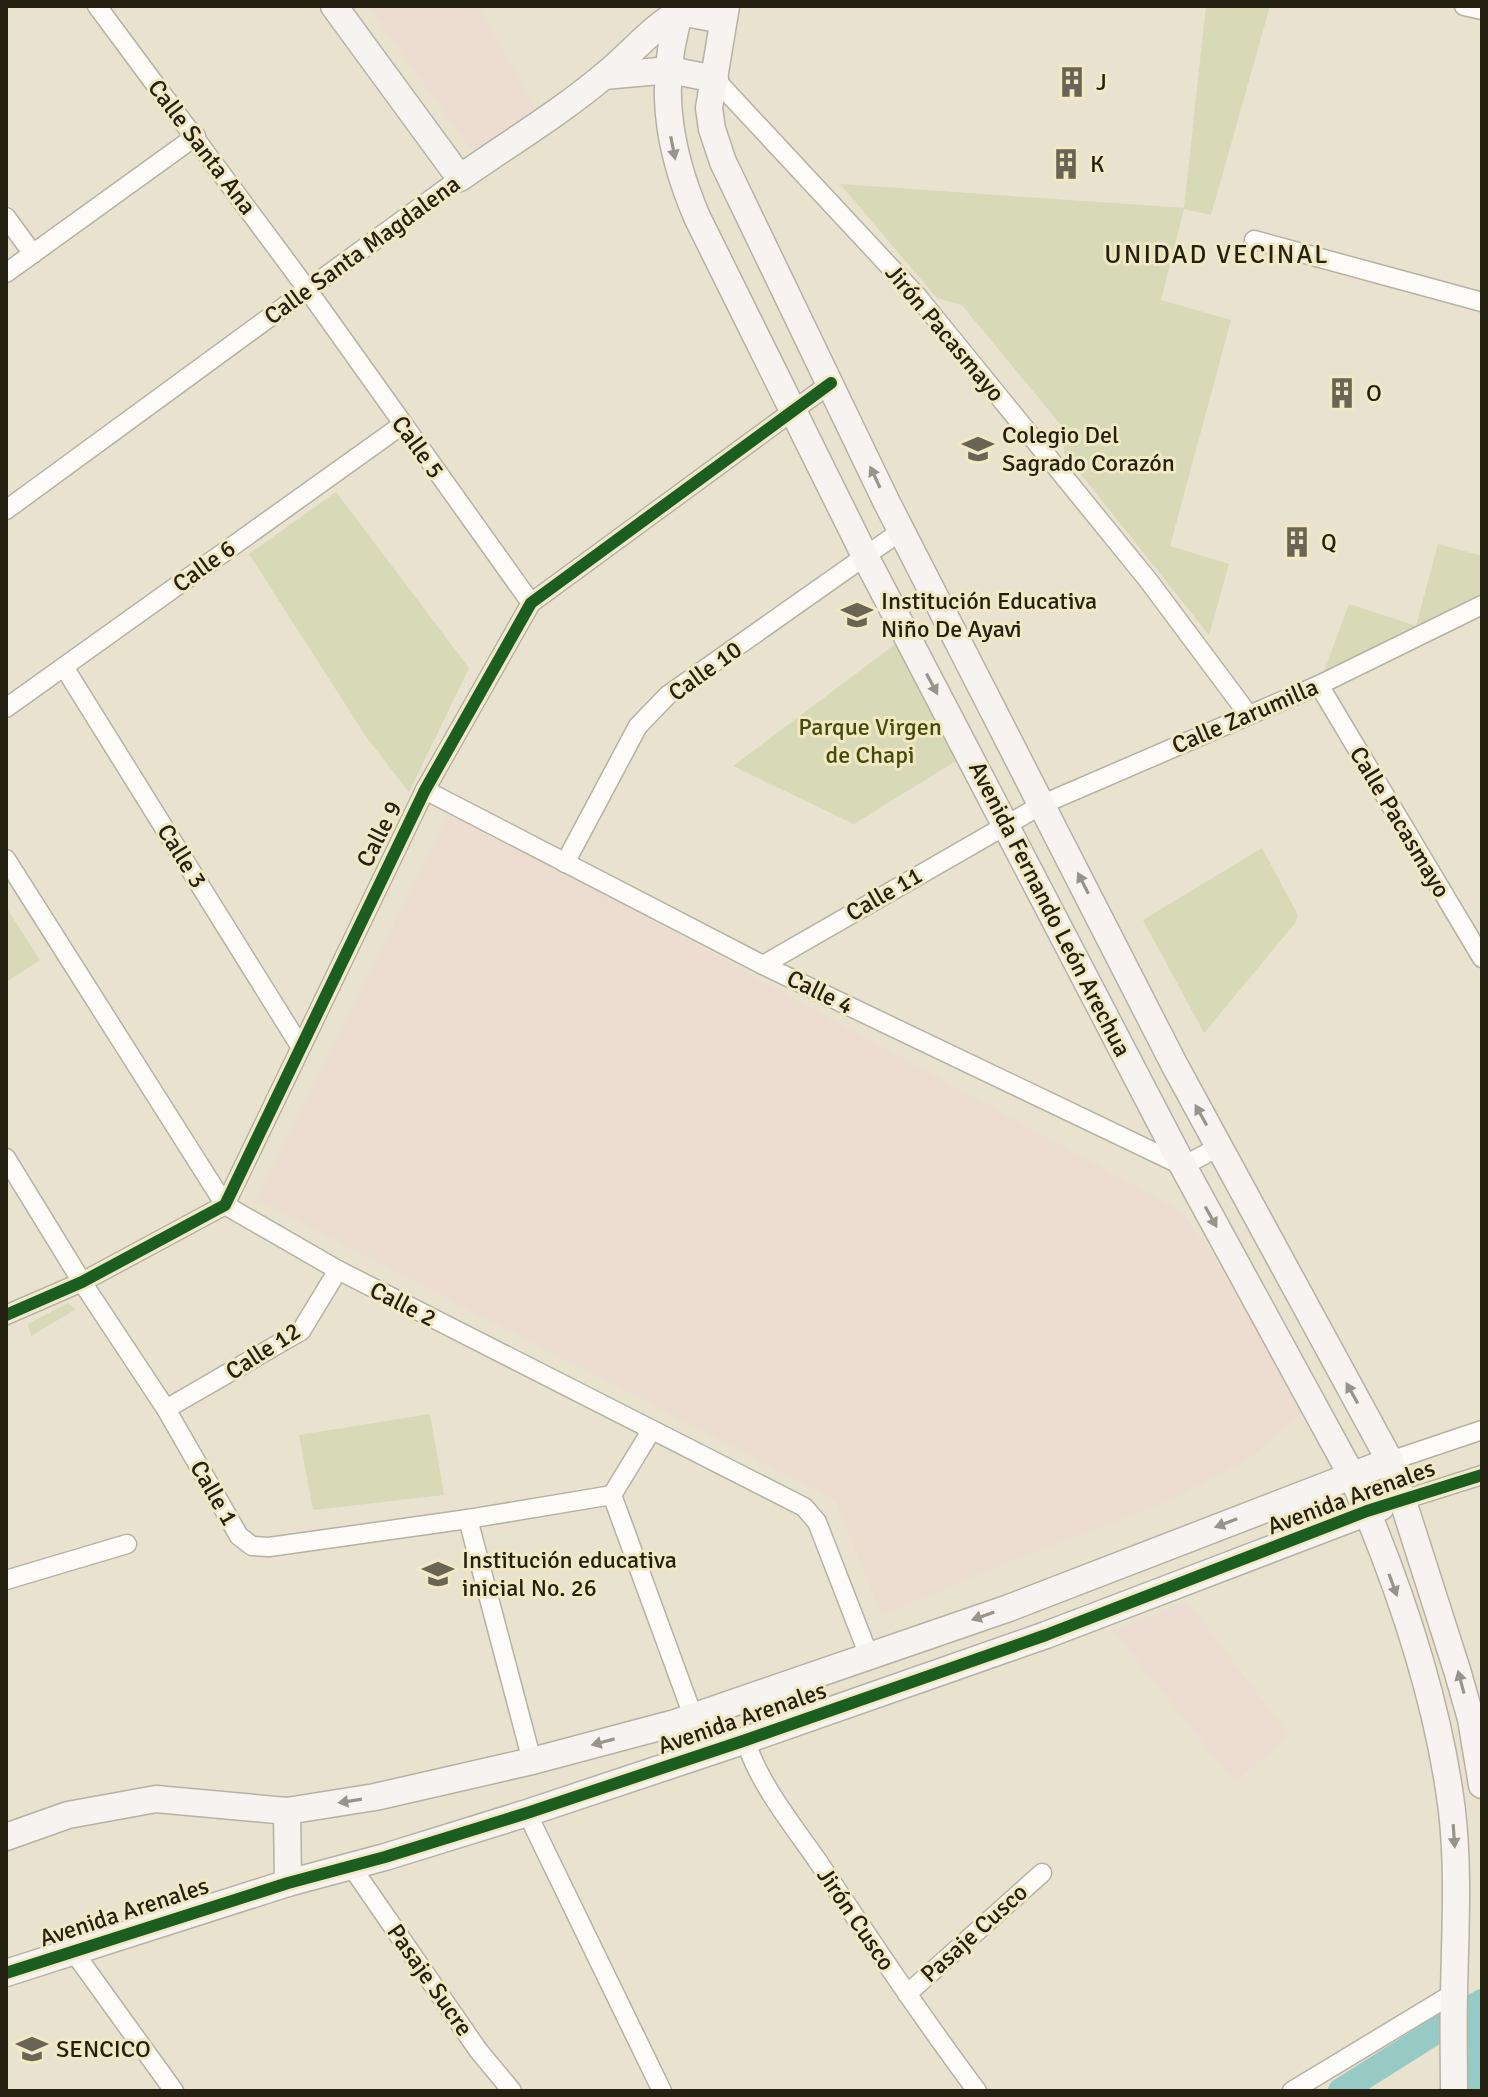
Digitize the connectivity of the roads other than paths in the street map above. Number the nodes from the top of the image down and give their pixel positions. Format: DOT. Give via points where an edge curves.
graph roads {
  1 [pos="97,6"];
  2 [pos="334,6"];
  3 [pos="1464,6"];
  4 [pos="681,9"];
  5 [pos="1482,10"];
  6 [pos="724,13"];
  7 [pos="670,70"];
  8 [pos="604,76"];
  9 [pos="715,79"];
  10 [pos="196,136"];
  11 [pos="460,178"];
  12 [pos="6,217"];
  13 [pos="1254,240"];
  14 [pos="33,254"];
  15 [pos="6,273"];
  16 [pos="307,289"];
  17 [pos="1482,302"];
  18 [pos="831,383"];
  19 [pos="791,412"];
  20 [pos="402,425"];
  21 [pos="6,510"];
  22 [pos="901,531"];
  23 [pos="865,556"];
  24 [pos="531,603"];
  25 [pos="1482,605"];
  26 [pos="64,667"];
  27 [pos="1319,685"];
  28 [pos="6,708"];
  29 [pos="1248,714"];
  30 [pos="425,790"];
  31 [pos="1043,804"];
  32 [pos="1007,825"];
  33 [pos="6,859"];
  34 [pos="565,863"];
  35 [pos="1482,958"];
  36 [pos="763,965"];
  37 [pos="300,1046"];
  38 [pos="1219,1147"];
  39 [pos="6,1158"];
  40 [pos="1183,1166"];
  41 [pos="225,1205"];
  42 [pos="338,1270"];
  43 [pos="82,1282"];
  44 [pos="6,1315"];
  45 [pos="166,1409"];
  46 [pos="1482,1430"];
  47 [pos="648,1437"];
  48 [pos="1390,1461"];
  49 [pos="1351,1474"];
  50 [pos="1482,1475"];
  51 [pos="612,1495"];
  52 [pos="1403,1500"];
  53 [pos="1367,1511"];
  54 [pos="468,1519"];
  55 [pos="127,1544"];
  56 [pos="6,1580"];
  57 [pos="869,1656"];
  58 [pos="693,1716"];
  59 [pos="746,1740"];
  60 [pos="532,1761"];
  61 [pos="1482,1785"];
  62 [pos="287,1811"];
  63 [pos="527,1813"];
  64 [pos="6,1837"];
  65 [pos="351,1866"];
  66 [pos="1042,1873"];
  67 [pos="288,1883"];
  68 [pos="73,1951"];
  69 [pos="6,1973"];
  70 [pos="1454,1993"];
  71 [pos="907,1994"];
  72 [pos="174,2091"];
  73 [pos="512,2091"];
  74 [pos="662,2091"];
  75 [pos="977,2091"];
  76 [pos="1292,2091"];
  77 [pos="1454,2091"];
  1 -- 10 [label="street, Calle Santa Ana"];
  2 -- 11 [label="main road"];
  3 -- 5 [label="street"];
  4 -- 6 [label="main road"];
  4 -- 7 [label="main road, Avenida Fernando León Arechua"];
  4 -- 8 [label="main road, Calle Santa Magdalena"];
  6 -- 9 [label="main road, Avenida Fernando León Arechua"];
  7 -- 8 [label="main road"];
  7 -- 9 [label="main road"];
  7 -- 19 [label="main road, Avenida Fernando León Arechua, one-way" via="668,120 681,181"];
  8 -- 11 [label="main road, Calle Santa Magdalena"];
  9 -- 18 [label="main road, Avenida Fernando León Arechua" via="709,108 723,162"];
  9 -- 29 [label="street, Jirón Pacasmayo" via="918,297 1148,580"];
  10 -- 14 [label="street"];
  10 -- 16 [label="street, Calle Santa Ana"];
  11 -- 16 [label="street, Calle Santa Magdalena"];
  12 -- 14 [label="street"];
  13 -- 17 [label="street"];
  14 -- 15 [label="street"];
  16 -- 20 [label="street, Calle 5"];
  16 -- 21 [label="street, Calle Santa Magdalena"];
  18 -- 19 [label="street, Calle 9"];
  22 -- 18 [label="main road, Avenida Fernando León Arechua, one-way"];
  19 -- 23 [label="main road, Avenida Fernando León Arechua"];
  19 -- 24 [label="street, Calle 9"];
  20 -- 24 [label="street, Calle 5"];
  20 -- 26 [label="street, Calle 6"];
  22 -- 23 [label="street, Calle 10"];
  22 -- 31 [label="main road, Avenida Fernando León Arechua"];
  23 -- 32 [label="main road, Avenida Fernando León Arechua, one-way"];
  23 -- 34 [label="street, Calle 10" via="668,695 638,726"];
  24 -- 30 [label="street, Calle 9"];
  25 -- 27 [label="street, Calle Zarumilla"];
  26 -- 28 [label="street, Calle 6"];
  26 -- 37 [label="street, Calle 3"];
  27 -- 29 [label="street, Calle Zarumilla"];
  27 -- 35 [label="street, Calle Pacasmayo"];
  29 -- 31 [label="street, Calle Zarumilla"];
  30 -- 34 [label="street, Calle 4"];
  30 -- 37 [label="street, Calle 9"];
  31 -- 32 [label="street, Calle Zarumilla"];
  38 -- 31 [label="main road, Avenida Fernando León Arechua, one-way"];
  32 -- 36 [label="street, Calle 11"];
  32 -- 40 [label="main road, Avenida Fernando León Arechua"];
  33 -- 41 [label="street, Calle 2"];
  34 -- 36 [label="street, Calle 4"];
  36 -- 40 [label="street, Calle 4"];
  37 -- 41 [label="street, Calle 9"];
  38 -- 40 [label="street"];
  48 -- 38 [label="main road, Avenida Fernando León Arechua, one-way"];
  39 -- 43 [label="street, Calle 1"];
  40 -- 49 [label="main road, Avenida Fernando León Arechua, one-way"];
  41 -- 42 [label="street, Calle 2"];
  41 -- 43 [label="street"];
  42 -- 45 [label="street, Calle 12" via="295,1335"];
  42 -- 47 [label="street, Calle 2"];
  43 -- 44 [label="street"];
  43 -- 45 [label="street, Calle 1"];
  45 -- 54 [label="street, Calle 1" via="239,1536 252,1546"];
  46 -- 48 [label="street, Avenida Arenales"];
  47 -- 51 [label="street"];
  47 -- 57 [label="street, Calle 2" via="812,1514"];
  48 -- 49 [label="main road, Avenida Arenales"];
  48 -- 52 [label="main road, Avenida Fernando León Arechua"];
  49 -- 53 [label="main road, Avenida Fernando León Arechua"];
  49 -- 57 [label="main road, Avenida Arenales, one-way" via="1009,1608"];
  50 -- 52 [label="street, Avenida Arenales"];
  51 -- 54 [label="street, Calle 1"];
  51 -- 58 [label="street"];
  52 -- 53 [label="main road, Avenida Arenales"];
  61 -- 52 [label="main road, one-way" via="1471,1719"];
  53 -- 59 [label="main road, Avenida Arenales" via="1046,1635"];
  53 -- 70 [label="main road, one-way" via="1418,1655 1452,1811 1458,1918"];
  54 -- 60 [label="street"];
  55 -- 56 [label="street"];
  57 -- 58 [label="main road, Avenida Arenales"];
  58 -- 60 [label="main road, Avenida Arenales, one-way"];
  59 -- 63 [label="main road, Avenida Arenales"];
  59 -- 71 [label="street, Jirón Cusco" via="757,1769"];
  60 -- 62 [label="main road, Avenida Arenales, one-way"];
  62 -- 64 [label="main road, Avenida Arenales" via="156,1799 68,1815"];
  62 -- 67 [label="main road"];
  63 -- 65 [label="main road, Avenida Arenales"];
  63 -- 74 [label="street"];
  65 -- 67 [label="main road, Avenida Arenales"];
  65 -- 73 [label="street, Pasaje Sucre"];
  66 -- 71 [label="street, Pasaje Cusco"];
  67 -- 68 [label="main road, Avenida Arenales"];
  68 -- 69 [label="main road, Avenida Arenales"];
  68 -- 72 [label="street"];
  70 -- 76 [label="street"];
  70 -- 77 [label="main road"];
  71 -- 75 [label="street, Jirón Cusco"];
}
